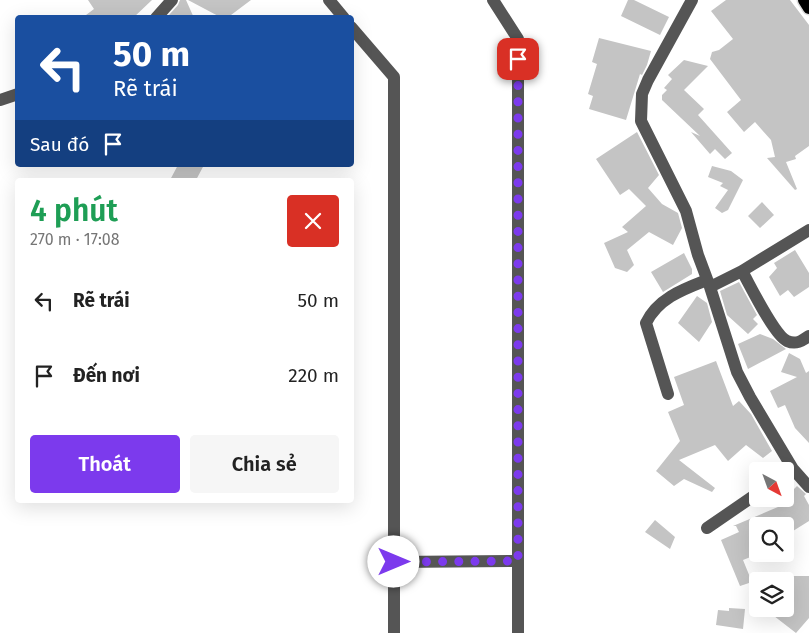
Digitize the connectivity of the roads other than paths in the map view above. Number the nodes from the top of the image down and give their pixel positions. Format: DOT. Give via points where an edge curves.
graph roads {
  1 [pos="172,0"];
  2 [pos="329,0"];
  3 [pos="493,0"];
  4 [pos="692,0"];
  5 [pos="804,0"];
  6 [pos="809,8"];
  7 [pos="159,15"];
  8 [pos="342,15"];
  9 [pos="354,31"];
  10 [pos="15,95"];
  11 [pos="0,100"];
  12 [pos="809,230"];
  13 [pos="742,271"];
  14 [pos="709,283"];
  15 [pos="809,336"];
  16 [pos="668,394"];
  17 [pos="784,462"];
  18 [pos="794,475"];
  19 [pos="809,487"];
  20 [pos="749,499"];
  21 [pos="707,528"];
  22 [pos="518,561"];
  23 [pos="394,562"];
  24 [pos="394,633"];
  25 [pos="518,633"];
  1 -- 7 [label="street"];
  2 -- 8 [label="street"];
  3 -- 22 [label="street" via="518,39"];
  4 -- 14 [label="street" via="642,94 641,121 686,211"];
  5 -- 6 [label="main road"];
  9 -- 23 [label="street" via="394,78"];
  10 -- 11 [label="street"];
  12 -- 13 [label="street"];
  13 -- 14 [label="street"];
  13 -- 15 [label="street" via="775,328 786,340 794,343"];
  14 -- 16 [label="street" via="677,291 657,308 646,323"];
  14 -- 17 [label="street" via="737,372"];
  18 -- 19 [label="street"];
  20 -- 21 [label="street"];
  22 -- 23 [label="street"];
  22 -- 25 [label="street"];
  23 -- 24 [label="street"];
}
